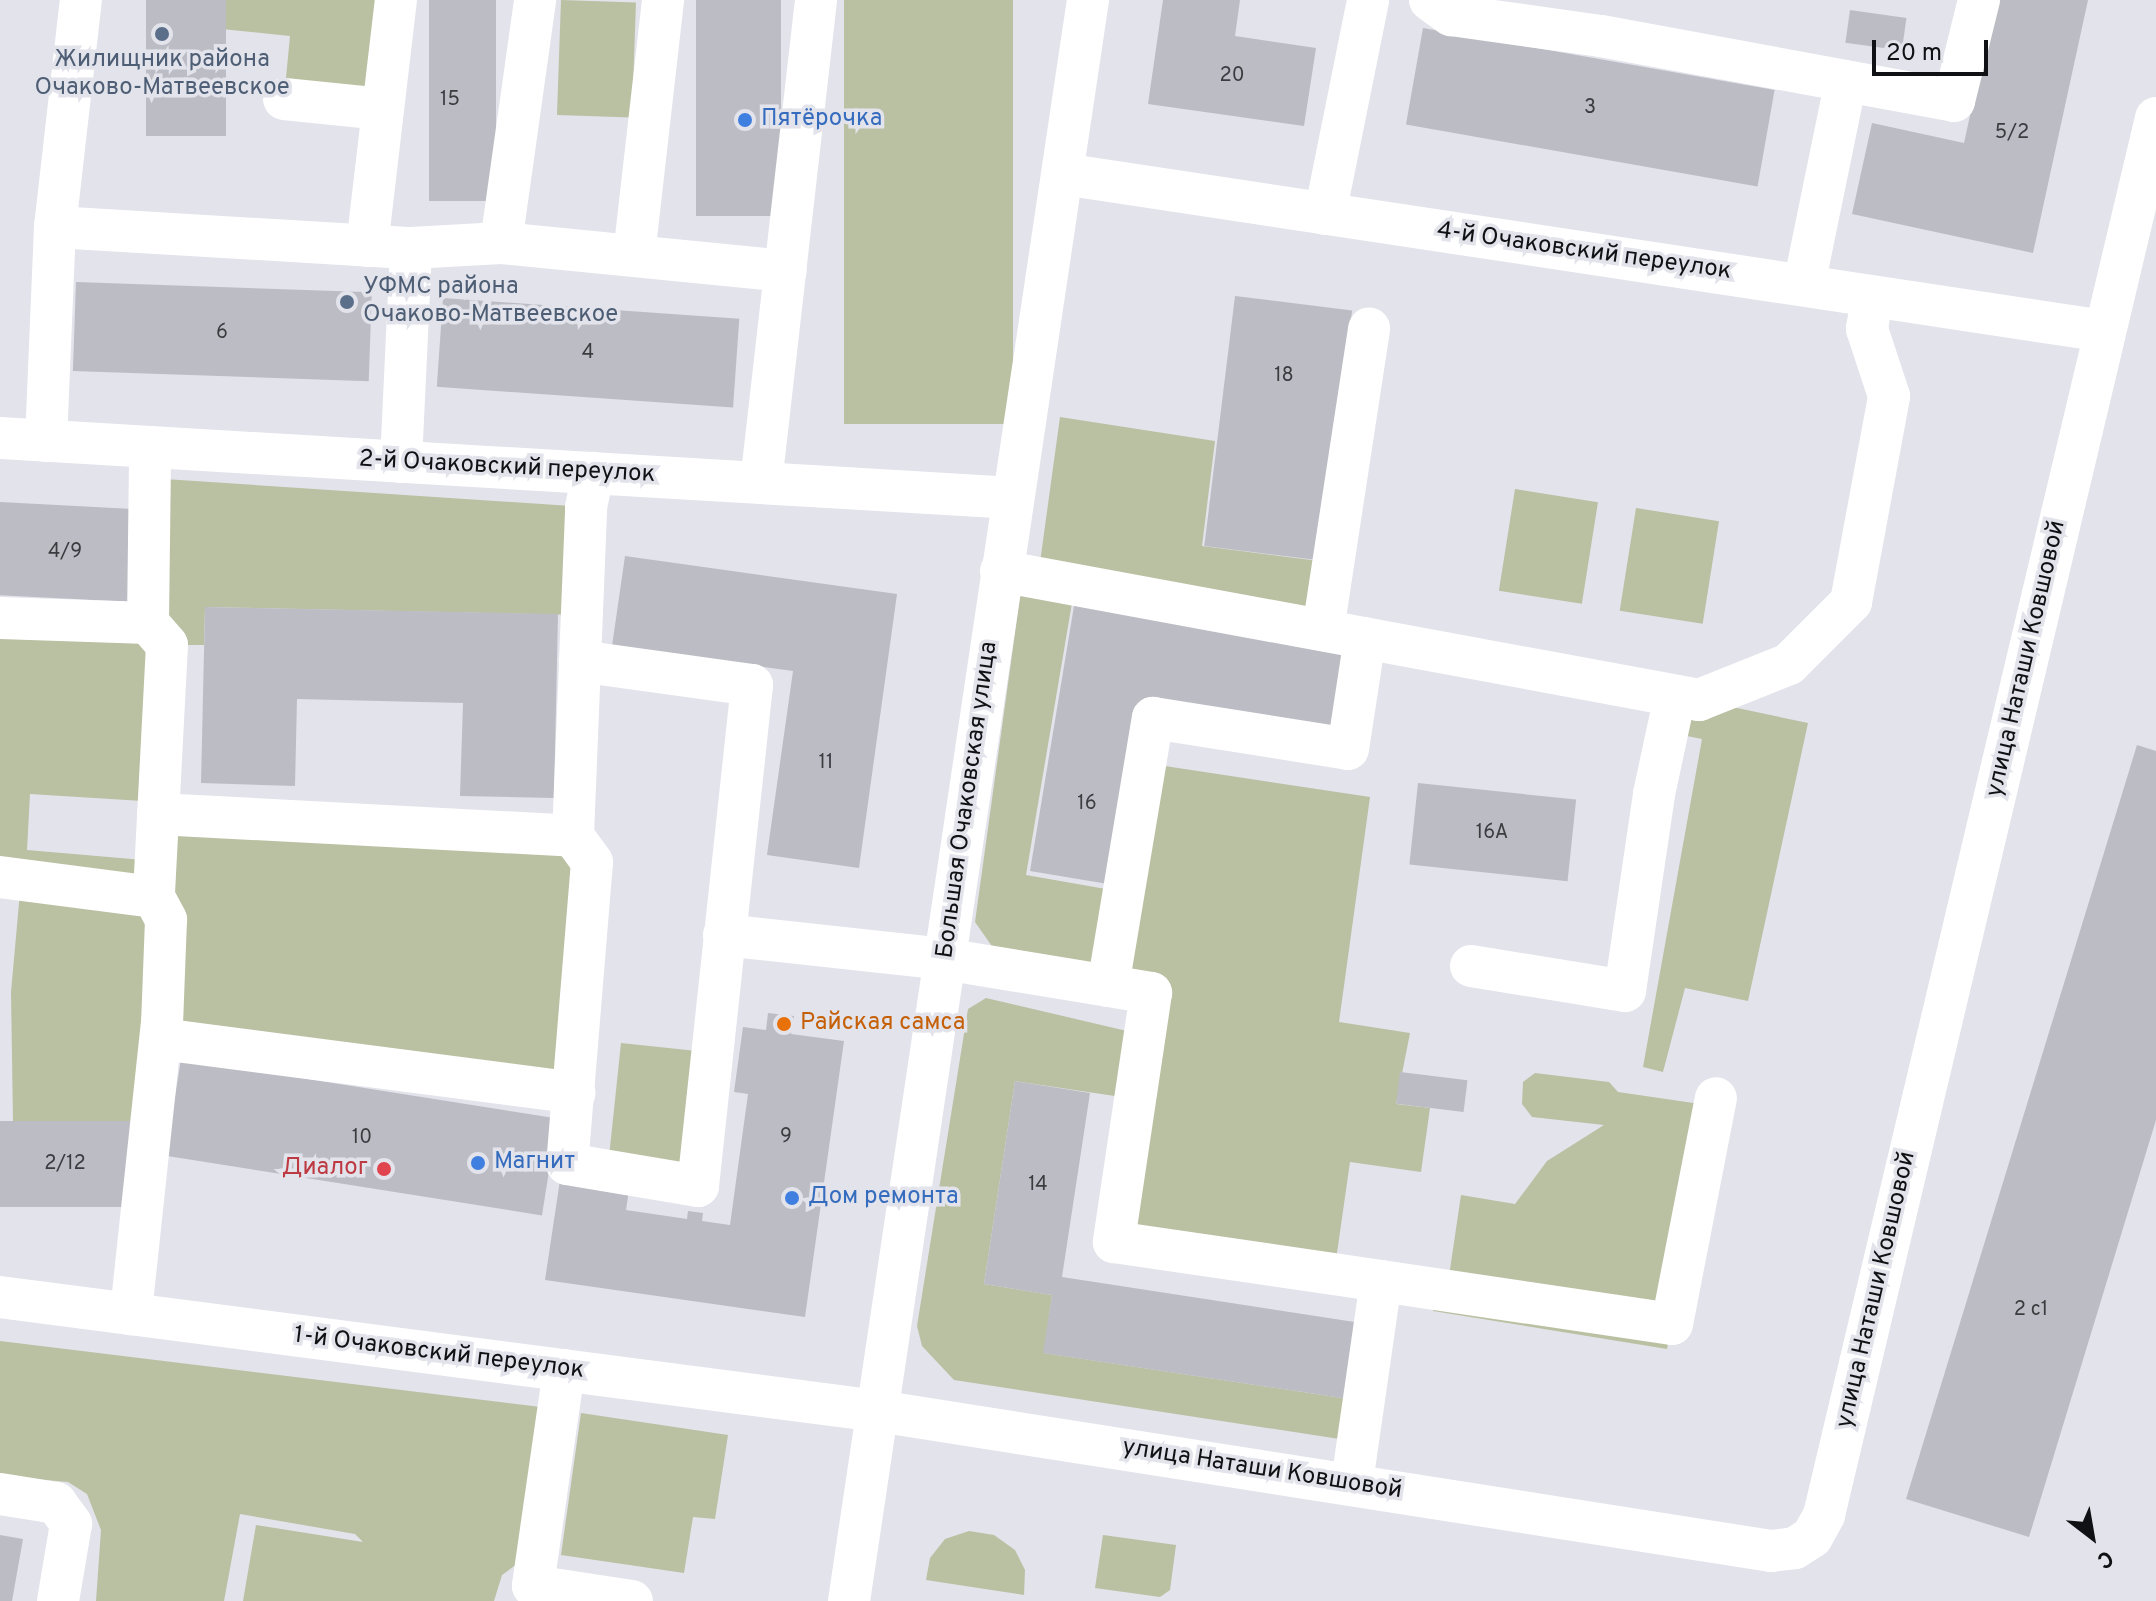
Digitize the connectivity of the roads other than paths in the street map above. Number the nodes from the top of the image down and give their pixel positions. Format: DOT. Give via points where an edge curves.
graph roads {
  1 [pos="81,0"];
  2 [pos="396,0"];
  3 [pos="535,0"];
  4 [pos="663,0"];
  5 [pos="816,0"];
  6 [pos="1088,0"];
  7 [pos="1368,0"];
  8 [pos="1430,0"];
  9 [pos="1979,0"];
  10 [pos="1846,81"];
  11 [pos="284,99"];
  12 [pos="382,109"];
  13 [pos="2156,118"];
  14 [pos="1063,174"];
  15 [pos="1325,214"];
  16 [pos="55,227"];
  17 [pos="501,243"];
  18 [pos="367,246"];
  19 [pos="411,248"];
  20 [pos="634,255"];
  21 [pos="786,271"];
  22 [pos="1804,285"];
  23 [pos="1872,296"];
  24 [pos="1369,328"];
  25 [pos="2104,331"];
  26 [pos="0,438"];
  27 [pos="46,441"];
  28 [pos="150,447"];
  29 [pos="401,462"];
  30 [pos="593,473"];
  31 [pos="761,483"];
  32 [pos="1013,498"];
  33 [pos="1001,571"];
  34 [pos="0,618"];
  35 [pos="148,623"];
  36 [pos="1323,630"];
  37 [pos="1365,638"];
  38 [pos="580,661"];
  39 [pos="1675,696"];
  40 [pos="158,814"];
  41 [pos="573,836"];
  42 [pos="0,877"];
  43 [pos="154,897"];
  44 [pos="724,935"];
  45 [pos="944,959"];
  46 [pos="1471,966"];
  47 [pos="1108,986"];
  48 [pos="161,1039"];
  49 [pos="574,1093"];
  50 [pos="1716,1098"];
  51 [pos="1381,1281"];
  52 [pos="0,1297"];
  53 [pos="131,1314"];
  54 [pos="564,1370"];
  55 [pos="878,1411"];
  56 [pos="1352,1483"];
  57 [pos="0,1494"];
  58 [pos="523,1594"];
  59 [pos="58,1601"];
  60 [pos="632,1601"];
  61 [pos="849,1601"];
  1 -- 16 [label="street"];
  2 -- 12 [label="street"];
  3 -- 17 [label="street"];
  4 -- 20 [label="street"];
  5 -- 21 [label="street"];
  6 -- 14 [label="street, Большая Очаковская улица"];
  7 -- 15 [label="street"];
  8 -- 10 [label="street" via="1451,15 1601,36"];
  9 -- 10 [label="street" via="1954,101"];
  10 -- 22 [label="street"];
  11 -- 12 [label="street"];
  12 -- 18 [label="street"];
  13 -- 25 [label="street, улица Наташи Ковшовой"];
  14 -- 15 [label="street, 4-й Очаковский переулок"];
  14 -- 32 [label="street, Большая Очаковская улица"];
  15 -- 22 [label="street, 4-й Очаковский переулок"];
  16 -- 18 [label="street"];
  16 -- 27 [label="street"];
  17 -- 19 [label="street"];
  17 -- 20 [label="street"];
  18 -- 19 [label="street"];
  19 -- 29 [label="street"];
  20 -- 21 [label="street"];
  21 -- 31 [label="street"];
  22 -- 23 [label="street, 4-й Очаковский переулок"];
  23 -- 25 [label="street, 4-й Очаковский переулок"];
  23 -- 39 [label="street" via="1867,329 1889,396 1851,602 1789,664 1699,700"];
  24 -- 36 [label="street"];
  25 -- 56 [label="street, улица Наташи Ковшовой" via="1824,1515 1812,1537 1795,1548 1771,1551"];
  26 -- 27 [label="street, 2-й Очаковский переулок"];
  27 -- 28 [label="street, 2-й Очаковский переулок"];
  28 -- 29 [label="street, 2-й Очаковский переулок"];
  28 -- 35 [label="street"];
  29 -- 30 [label="street, 2-й Очаковский переулок"];
  30 -- 31 [label="street, 2-й Очаковский переулок"];
  30 -- 38 [label="street" via="586,507"];
  31 -- 32 [label="street, 2-й Очаковский переулок"];
  32 -- 33 [label="street, Большая Очаковская улица"];
  33 -- 36 [label="street"];
  33 -- 45 [label="street, Большая Очаковская улица"];
  34 -- 35 [label="street"];
  35 -- 40 [label="street" via="167,645"];
  36 -- 37 [label="street"];
  37 -- 39 [label="street"];
  37 -- 47 [label="street" via="1348,749 1153,718"];
  38 -- 41 [label="street"];
  38 -- 44 [label="street" via="752,685"];
  39 -- 46 [label="street" via="1654,794 1625,991"];
  40 -- 41 [label="street"];
  40 -- 43 [label="street"];
  41 -- 49 [label="street" via="592,862"];
  42 -- 43 [label="street"];
  43 -- 48 [label="street" via="166,920"];
  44 -- 45 [label="street"];
  44 -- 49 [label="street" via="698,1186 567,1164"];
  45 -- 47 [label="street"];
  45 -- 55 [label="street, Большая Очаковская улица"];
  47 -- 51 [label="street" via="1151,993 1114,1242"];
  48 -- 49 [label="street"];
  48 -- 53 [label="street"];
  50 -- 51 [label="street" via="1672,1324"];
  51 -- 56 [label="street"];
  52 -- 53 [label="street, 1-й Очаковский переулок"];
  53 -- 54 [label="street, 1-й Очаковский переулок"];
  54 -- 55 [label="street, 1-й Очаковский переулок"];
  54 -- 58 [label="street"];
  55 -- 56 [label="street, улица Наташи Ковшовой"];
  55 -- 61 [label="street, Большая Очаковская улица"];
  57 -- 59 [label="street" via="56,1503 71,1524"];
  58 -- 60 [label="street"];
}
